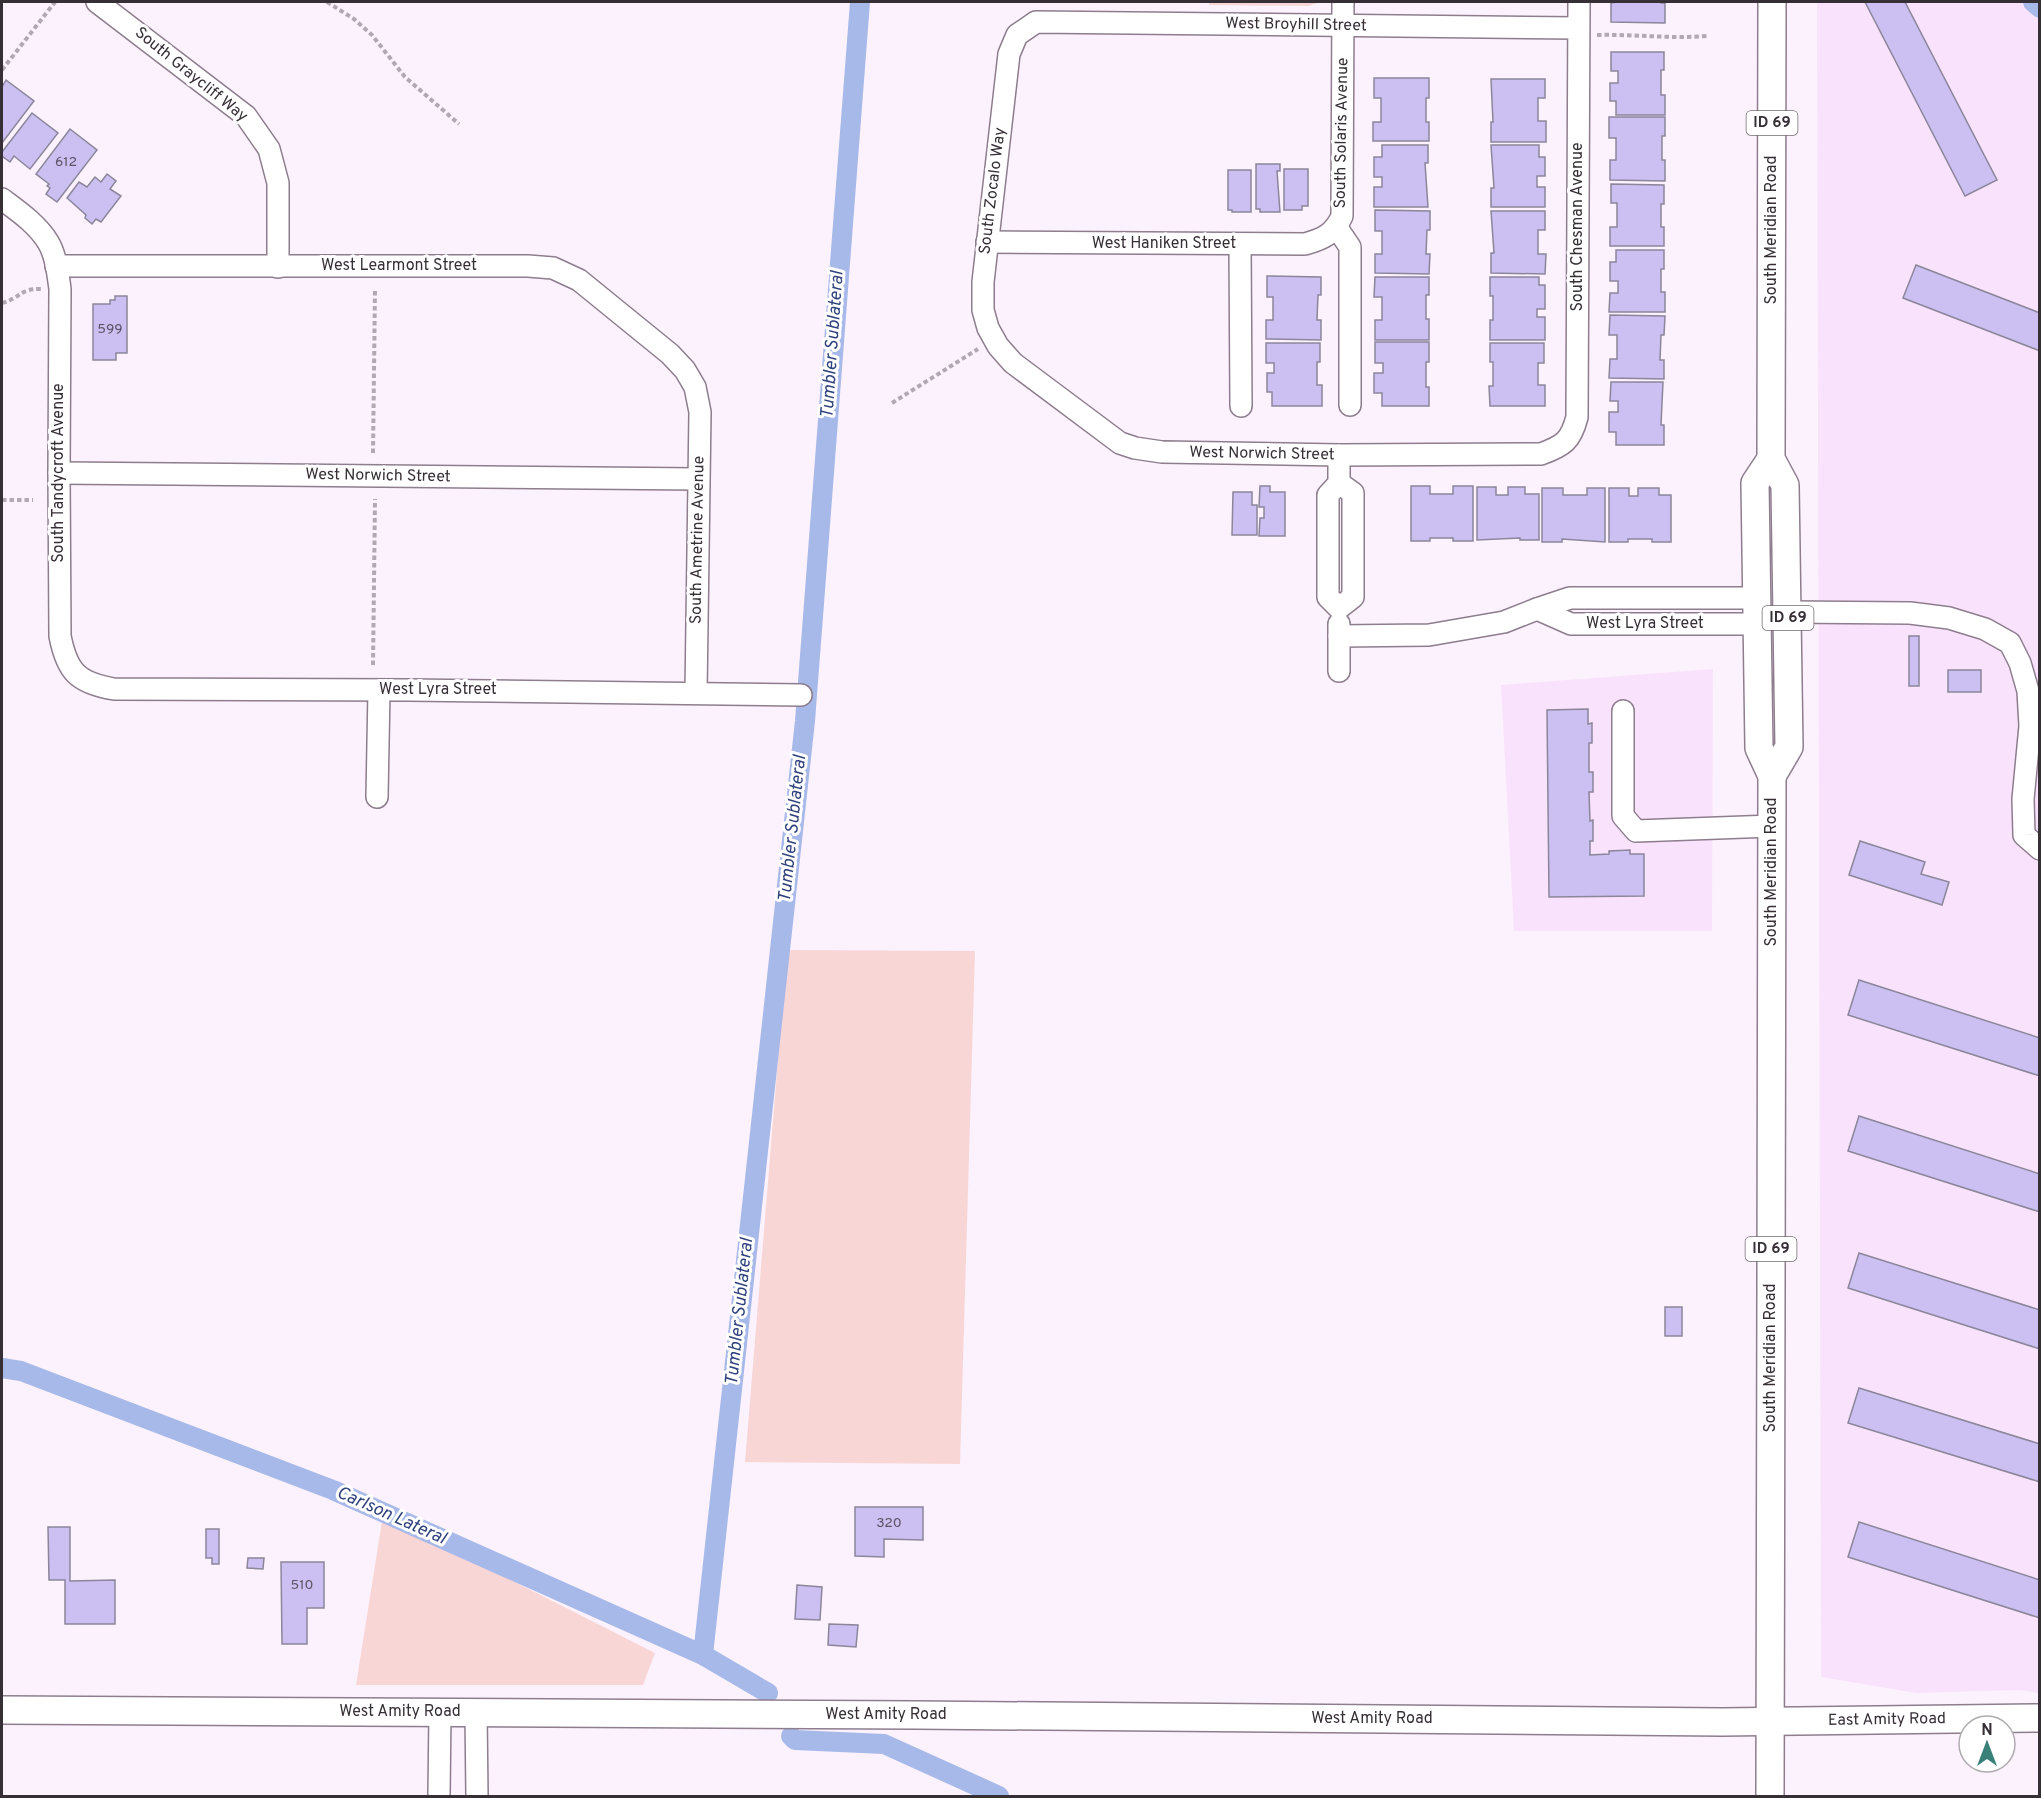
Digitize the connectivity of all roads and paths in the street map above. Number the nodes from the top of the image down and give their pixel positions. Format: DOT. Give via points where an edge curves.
graph roads {
  1 [pos="55,2"];
  2 [pos="97,2"];
  3 [pos="327,2"];
  4 [pos="1343,2"];
  5 [pos="1579,2"];
  6 [pos="1772,2"];
  7 [pos="1343,26"];
  8 [pos="1584,31"];
  9 [pos="1017,34"];
  10 [pos="1707,36"];
  11 [pos="2,70"];
  12 [pos="459,124"];
  13 [pos="2,199"];
  14 [pos="1337,228"];
  15 [pos="987,242"];
  16 [pos="1240,244"];
  17 [pos="56,266"];
  18 [pos="278,267"];
  19 [pos="375,288"];
  20 [pos="45,289"];
  21 [pos="2,303"];
  22 [pos="988,347"];
  23 [pos="694,387"];
  24 [pos="892,403"];
  25 [pos="1350,405"];
  26 [pos="1241,406"];
  27 [pos="1560,447"];
  28 [pos="373,453"];
  29 [pos="1339,455"];
  30 [pos="1769,462"];
  31 [pos="59,473"];
  32 [pos="698,479"];
  33 [pos="2,500"];
  34 [pos="33,500"];
  35 [pos="375,500"];
  36 [pos="1756,611"];
  37 [pos="1788,612"];
  38 [pos="1339,636"];
  39 [pos="373,665"];
  40 [pos="1339,671"];
  41 [pos="77,676"];
  42 [pos="379,690"];
  43 [pos="696,693"];
  44 [pos="801,695"];
  45 [pos="1623,711"];
  46 [pos="1776,770"];
  47 [pos="377,797"];
  48 [pos="1772,826"];
  49 [pos="2040,849"];
  50 [pos="2,1710"];
  51 [pos="440,1712"];
  52 [pos="476,1712"];
  53 [pos="2040,1718"];
  54 [pos="1770,1722"];
  55 [pos="439,1797"];
  56 [pos="477,1797"];
  57 [pos="1770,1797"];
  1 -- 11 [label="path"];
  2 -- 18 [label="street, South Graycliff Way" via="246,116 269,149 278,183"];
  3 -- 12 [label="path" via="372,35 405,77"];
  4 -- 7 [label="street, South Solaris Avenue"];
  5 -- 8 [label="street, South Chesman Avenue"];
  6 -- 30 [label="main road, South Meridian Road / ID 69"];
  7 -- 8 [label="street, West Broyhill Street"];
  7 -- 9 [label="street, West Broyhill Street" via="1036,22"];
  7 -- 14 [label="street, South Solaris Avenue" via="1341,216"];
  8 -- 10 [label="path" via="1678,38"];
  8 -- 27 [label="street, South Chesman Avenue" via="1577,417 1574,431"];
  9 -- 15 [label="street, South Zocalo Way" via="1009,54"];
  13 -- 17 [label="street, South Tandycroft Avenue" via="48,242"];
  14 -- 16 [label="street, West Haniken Street" via="1322,240 1305,244"];
  14 -- 25 [label="street" via="1350,247"];
  15 -- 16 [label="street, West Haniken Street"];
  15 -- 22 [label="street, South Zocalo Way" via="982,296"];
  16 -- 26 [label="street"];
  17 -- 18 [label="street, West Learmont Street"];
  17 -- 31 [label="street, South Tandycroft Avenue" via="60,289"];
  18 -- 23 [label="street, West Learmont Street" via="553,268 579,280 670,354"];
  19 -- 28 [label="path"];
  20 -- 21 [label="path" via="30,288"];
  22 -- 24 [label="path"];
  22 -- 29 [label="street, West Norwich Street" via="1108,435 1135,448 1162,452"];
  23 -- 32 [label="street, South Ametrine Avenue" via="700,412"];
  27 -- 29 [label="street, West Norwich Street" via="1541,454"];
  29 -- 38 [label="street" via="1339,483 1328,495 1328,597 1339,608"];
  30 -- 36 [label="main road, South Meridian Road / ID 69" via="1755,483"];
  30 -- 37 [label="main road, South Meridian Road / ID 69" via="1785,485"];
  31 -- 32 [label="street, West Norwich Street"];
  31 -- 41 [label="street, South Tandycroft Avenue" via="60,636 64,657"];
  32 -- 43 [label="street, South Ametrine Avenue"];
  33 -- 34 [label="path"];
  35 -- 39 [label="path"];
  36 -- 38 [label="street, West Lyra Street" via="1571,624 1537,609 1504,622 1429,635"];
  36 -- 46 [label="main road, South Meridian Road / ID 69" via="1759,748"];
  37 -- 46 [label="main road, South Meridian Road / ID 69" via="1789,747"];
  37 -- 49 [label="street" via="1910,613 1949,618 2010,642 2028,691 2024,835"];
  38 -- 40 [label="street"];
  41 -- 42 [label="street, West Lyra Street" via="95,686 114,689"];
  42 -- 43 [label="street, West Lyra Street"];
  42 -- 47 [label="street"];
  43 -- 44 [label="street, West Lyra Street"];
  45 -- 48 [label="street" via="1623,816 1636,831"];
  46 -- 48 [label="main road, South Meridian Road / ID 69"];
  48 -- 54 [label="main road, South Meridian Road / ID 69"];
  50 -- 51 [label="main road, West Amity Road"];
  51 -- 52 [label="main road, West Amity Road"];
  51 -- 55 [label="street"];
  52 -- 54 [label="main road, West Amity Road"];
  52 -- 56 [label="street"];
  53 -- 54 [label="main road, East Amity Road"];
  54 -- 57 [label="main road, South Meridian Road / ID 69"];
}
